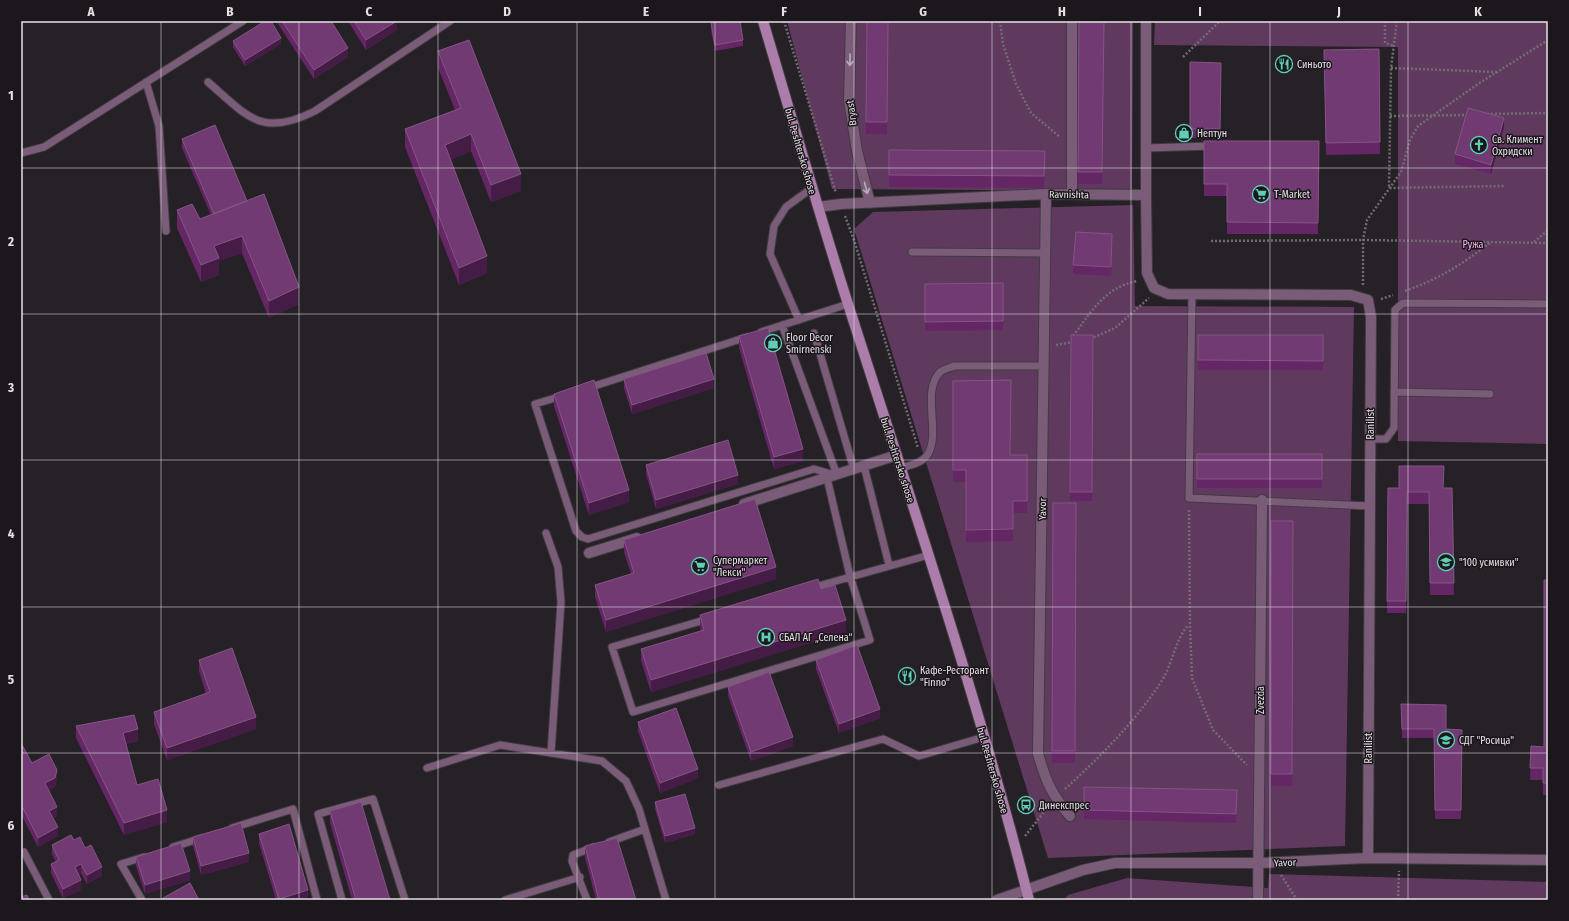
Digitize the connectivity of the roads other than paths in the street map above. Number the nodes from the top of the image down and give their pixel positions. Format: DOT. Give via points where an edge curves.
graph roads {
  1 [pos="243,21"];
  2 [pos="450,21"];
  3 [pos="763,21"];
  4 [pos="850,21"];
  5 [pos="1072,21"];
  6 [pos="1146,21"];
  7 [pos="146,82"];
  8 [pos="208,82"];
  9 [pos="1219,146"];
  10 [pos="1146,148"];
  11 [pos="21,153"];
  12 [pos="812,188"];
  13 [pos="1046,194"];
  14 [pos="1072,194"];
  15 [pos="1146,195"];
  16 [pos="870,203"];
  17 [pos="818,207"];
  18 [pos="166,231"];
  19 [pos="912,252"];
  20 [pos="1045,253"];
  21 [pos="1192,294"];
  22 [pos="848,304"];
  23 [pos="1548,304"];
  24 [pos="800,320"];
  25 [pos="782,325"];
  26 [pos="814,333"];
  27 [pos="1044,366"];
  28 [pos="580,390"];
  29 [pos="572,392"];
  30 [pos="1394,392"];
  31 [pos="1490,394"];
  32 [pos="1370,440"];
  33 [pos="897,455"];
  34 [pos="859,468"];
  35 [pos="901,468"];
  36 [pos="837,475"];
  37 [pos="827,478"];
  38 [pos="1262,500"];
  39 [pos="738,506"];
  40 [pos="1369,506"];
  41 [pos="546,533"];
  42 [pos="648,534"];
  43 [pos="589,553"];
  44 [pos="929,555"];
  45 [pos="888,565"];
  46 [pos="850,576"];
  47 [pos="806,590"];
  48 [pos="716,616"];
  49 [pos="984,737"];
  50 [pos="551,753"];
  51 [pos="427,768"];
  52 [pos="719,785"];
  53 [pos="1070,816"];
  54 [pos="645,829"];
  55 [pos="226,830"];
  56 [pos="211,835"];
  57 [pos="166,850"];
  58 [pos="24,852"];
  59 [pos="151,854"];
  60 [pos="1368,858"];
  61 [pos="1548,860"];
  62 [pos="1258,863"];
  63 [pos="580,877"];
  64 [pos="1028,895"];
  65 [pos="49,900"];
  66 [pos="142,900"];
  67 [pos="317,900"];
  68 [pos="342,900"];
  69 [pos="405,900"];
  70 [pos="505,900"];
  71 [pos="588,900"];
  72 [pos="666,900"];
  73 [pos="998,900"];
  74 [pos="1258,900"];
  1 -- 7 [label="lane"];
  2 -- 8 [label="lane" via="316,111 277,125 245,115"];
  3 -- 12 [label="main road, bul. Peshtersko shose"];
  4 -- 16 [label="street, Bryast, one-way" via="849,100 857,151"];
  5 -- 14 [label="street"];
  6 -- 10 [label="street"];
  7 -- 11 [label="lane" via="44,147"];
  7 -- 18 [label="lane" via="159,126"];
  9 -- 10 [label="lane"];
  10 -- 15 [label="street"];
  12 -- 17 [label="main road, bul. Peshtersko shose"];
  12 -- 24 [label="lane" via="786,207 774,226 770,254"];
  13 -- 14 [label="street, Ravnishta"];
  13 -- 16 [label="street, Ravnishta"];
  13 -- 20 [label="street, Yavor"];
  14 -- 15 [label="street, Ravnishta"];
  15 -- 21 [label="street" via="1149,278 1154,288 1168,294"];
  16 -- 17 [label="street, Ravnishta"];
  17 -- 22 [label="main road, bul. Peshtersko shose"];
  19 -- 20 [label="lane"];
  20 -- 27 [label="street, Yavor"];
  21 -- 32 [label="street, Ranilist" via="1351,295 1365,301 1371,317"];
  21 -- 38 [label="lane" via="1189,498"];
  22 -- 24 [label="lane"];
  22 -- 33 [label="main road, bul. Peshtersko shose"];
  23 -- 30 [label="lane" via="1403,303 1395,310"];
  24 -- 25 [label="lane"];
  25 -- 28 [label="lane"];
  25 -- 36 [label="lane"];
  26 -- 34 [label="lane"];
  27 -- 35 [label="lane" via="954,366 941,371 933,383 931,444 928,455"];
  27 -- 53 [label="street, Yavor" via="1038,754 1055,798"];
  29 -- 36 [label="lane" via="535,404 576,531 588,539 814,469"];
  30 -- 31 [label="lane"];
  30 -- 32 [label="lane" via="1394,428 1386,439"];
  32 -- 40 [label="street, Ranilist"];
  33 -- 34 [label="street"];
  33 -- 35 [label="main road, bul. Peshtersko shose"];
  34 -- 36 [label="street"];
  34 -- 45 [label="lane"];
  35 -- 44 [label="main road, bul. Peshtersko shose"];
  36 -- 37 [label="street"];
  37 -- 39 [label="street"];
  37 -- 46 [label="lane"];
  38 -- 40 [label="lane"];
  38 -- 62 [label="street, Zvezda"];
  40 -- 60 [label="street, Ranilist"];
  41 -- 50 [label="lane" via="558,566 561,602"];
  42 -- 43 [label="street"];
  44 -- 45 [label="lane"];
  44 -- 49 [label="main road, bul. Peshtersko shose"];
  45 -- 46 [label="lane"];
  46 -- 47 [label="lane"];
  46 -- 48 [label="lane" via="870,640 633,712 612,647"];
  49 -- 52 [label="lane" via="919,756 883,739"];
  49 -- 64 [label="main road, bul. Peshtersko shose"];
  50 -- 51 [label="lane" via="500,745"];
  50 -- 54 [label="lane" via="602,761 626,781"];
  54 -- 63 [label="lane" via="573,855 572,861"];
  54 -- 72 [label="lane"];
  55 -- 67 [label="lane" via="293,809"];
  56 -- 57 [label="lane"];
  58 -- 65 [label="lane"];
  59 -- 66 [label="lane" via="122,864"];
  60 -- 61 [label="street, Yavor"];
  60 -- 62 [label="street, Yavor"];
  62 -- 64 [label="street, Yavor" via="1115,863 1083,870"];
  62 -- 74 [label="street, Zvezda"];
  63 -- 70 [label="lane"];
  63 -- 71 [label="lane"];
  64 -- 73 [label="street, Yavor"];
  68 -- 69 [label="lane" via="318,814 373,799"];
}
